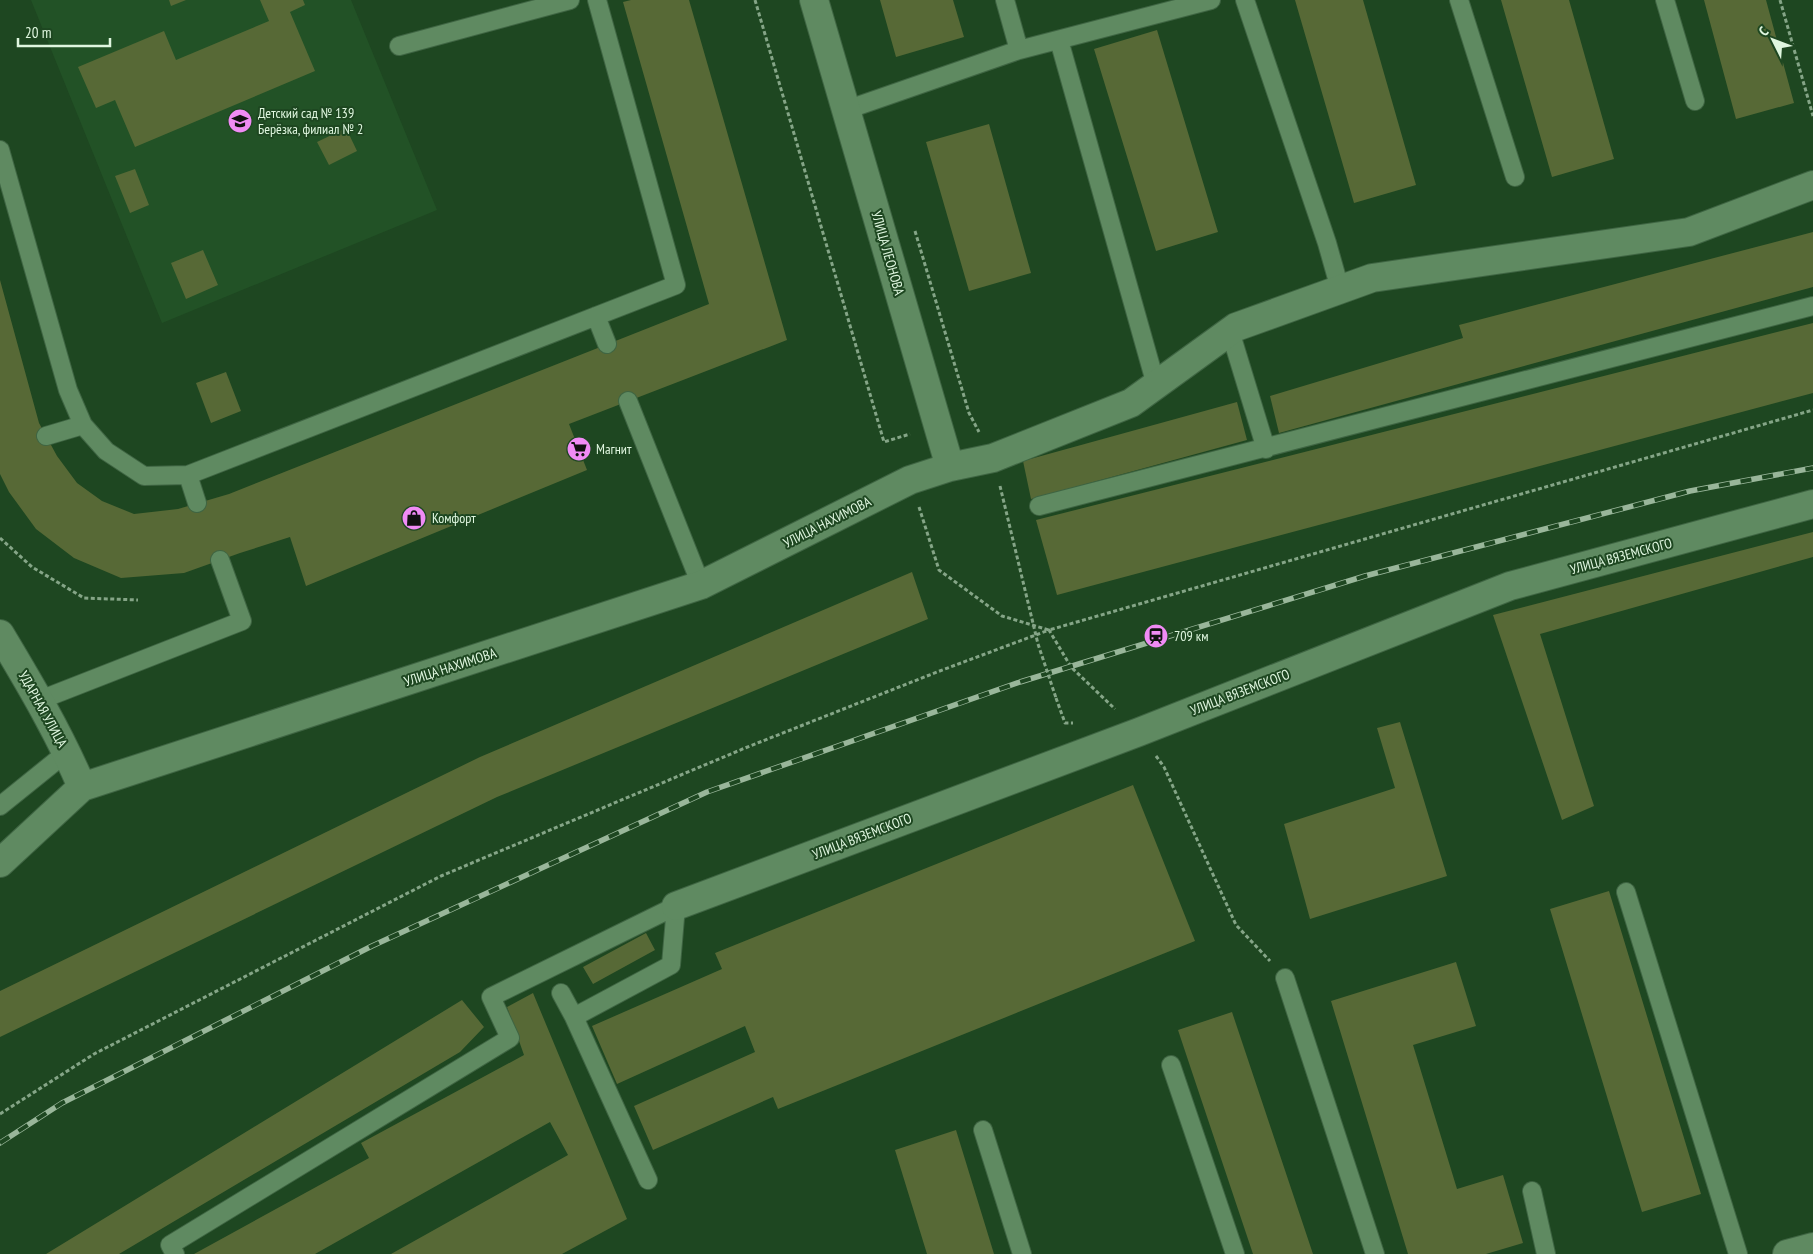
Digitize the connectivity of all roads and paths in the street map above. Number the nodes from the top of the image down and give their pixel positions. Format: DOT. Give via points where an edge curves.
graph roads {
  1 [pos="570,0"];
  2 [pos="597,0"];
  3 [pos="756,0"];
  4 [pos="814,0"];
  5 [pos="1005,0"];
  6 [pos="1211,0"];
  7 [pos="1245,0"];
  8 [pos="1459,0"];
  9 [pos="1665,0"];
  10 [pos="1780,0"];
  11 [pos="1059,40"];
  12 [pos="399,46"];
  13 [pos="1019,50"];
  14 [pos="1695,101"];
  15 [pos="846,110"];
  16 [pos="1813,116"];
  17 [pos="0,150"];
  18 [pos="1515,177"];
  19 [pos="1813,185"];
  20 [pos="912,223"];
  21 [pos="1340,289"];
  22 [pos="1813,306"];
  23 [pos="596,316"];
  24 [pos="1230,331"];
  25 [pos="607,344"];
  26 [pos="1156,385"];
  27 [pos="628,401"];
  28 [pos="1813,410"];
  29 [pos="83,425"];
  30 [pos="46,436"];
  31 [pos="884,442"];
  32 [pos="1266,449"];
  33 [pos="993,458"];
  34 [pos="950,467"];
  35 [pos="188,475"];
  36 [pos="910,480"];
  37 [pos="197,503"];
  38 [pos="1813,504"];
  39 [pos="1039,506"];
  40 [pos="0,538"];
  41 [pos="220,560"];
  42 [pos="701,586"];
  43 [pos="138,600"];
  44 [pos="1049,630"];
  45 [pos="0,634"];
  46 [pos="40,700"];
  47 [pos="1074,723"];
  48 [pos="1139,732"];
  49 [pos="67,752"];
  50 [pos="82,787"];
  51 [pos="0,806"];
  52 [pos="0,863"];
  53 [pos="1626,892"];
  54 [pos="676,906"];
  55 [pos="1285,978"];
  56 [pos="561,993"];
  57 [pos="574,1017"];
  58 [pos="1172,1064"];
  59 [pos="0,1114"];
  60 [pos="983,1130"];
  61 [pos="648,1180"];
  62 [pos="1532,1190"];
  63 [pos="1813,1247"];
  64 [pos="175,1254"];
  65 [pos="1022,1254"];
  66 [pos="1234,1254"];
  67 [pos="1374,1254"];
  68 [pos="1546,1254"];
  69 [pos="1738,1254"];
  70 [pos="1787,1254"];
  1 -- 12 [label="lane"];
  2 -- 23 [label="lane" via="676,285"];
  3 -- 31 [label="path"];
  4 -- 15 [label="street, УЛИЦА ЛЕОНОВА"];
  5 -- 13 [label="lane"];
  6 -- 11 [label="lane"];
  7 -- 21 [label="lane"];
  8 -- 18 [label="lane"];
  9 -- 14 [label="lane"];
  10 -- 16 [label="path"];
  11 -- 13 [label="lane"];
  11 -- 26 [label="lane"];
  13 -- 15 [label="lane"];
  15 -- 34 [label="street, УЛИЦА ЛЕОНОВА"];
  17 -- 29 [label="lane" via="68,390"];
  19 -- 21 [label="street" via="1689,232 1372,278"];
  20 -- 33 [label="path" via="970,413"];
  21 -- 24 [label="street"];
  22 -- 32 [label="lane"];
  23 -- 25 [label="lane"];
  23 -- 35 [label="lane"];
  24 -- 26 [label="street"];
  24 -- 32 [label="lane"];
  26 -- 33 [label="street" via="1131,403"];
  27 -- 42 [label="lane"];
  28 -- 44 [label="path"];
  29 -- 30 [label="lane"];
  29 -- 35 [label="lane" via="106,451 144,476"];
  32 -- 39 [label="lane"];
  33 -- 34 [label="street"];
  33 -- 47 [label="path, bridge" via="1038,644 1065,723"];
  34 -- 36 [label="street"];
  35 -- 37 [label="lane"];
  36 -- 42 [label="street, УЛИЦА НАХИМОВА"];
  36 -- 44 [label="path" via="940,570 1002,616"];
  38 -- 48 [label="street, УЛИЦА ВЯЗЕМСКОГО" via="1510,586"];
  40 -- 43 [label="path" via="32,567 84,598"];
  41 -- 46 [label="lane" via="242,621"];
  42 -- 50 [label="street, УЛИЦА НАХИМОВА"];
  44 -- 48 [label="path" via="1071,667"];
  44 -- 59 [label="path" via="745,748 441,876 94,1054"];
  45 -- 46 [label="street, УДАРНАЯ УЛИЦА"];
  46 -- 49 [label="street, УДАРНАЯ УЛИЦА"];
  48 -- 54 [label="street, УЛИЦА ВЯЗЕМСКОГО"];
  48 -- 55 [label="path" via="1164,767 1236,925"];
  49 -- 50 [label="street, УДАРНАЯ УЛИЦА"];
  49 -- 51 [label="lane"];
  50 -- 52 [label="street, УЛИЦА НАХИМОВА"];
  53 -- 69 [label="lane"];
  54 -- 57 [label="lane" via="672,965"];
  54 -- 64 [label="lane" via="491,997 510,1038 170,1246"];
  55 -- 67 [label="lane"];
  56 -- 57 [label="lane"];
  57 -- 61 [label="lane"];
  58 -- 66 [label="lane"];
  60 -- 65 [label="lane"];
  62 -- 68 [label="lane"];
  63 -- 70 [label="street"];
}
